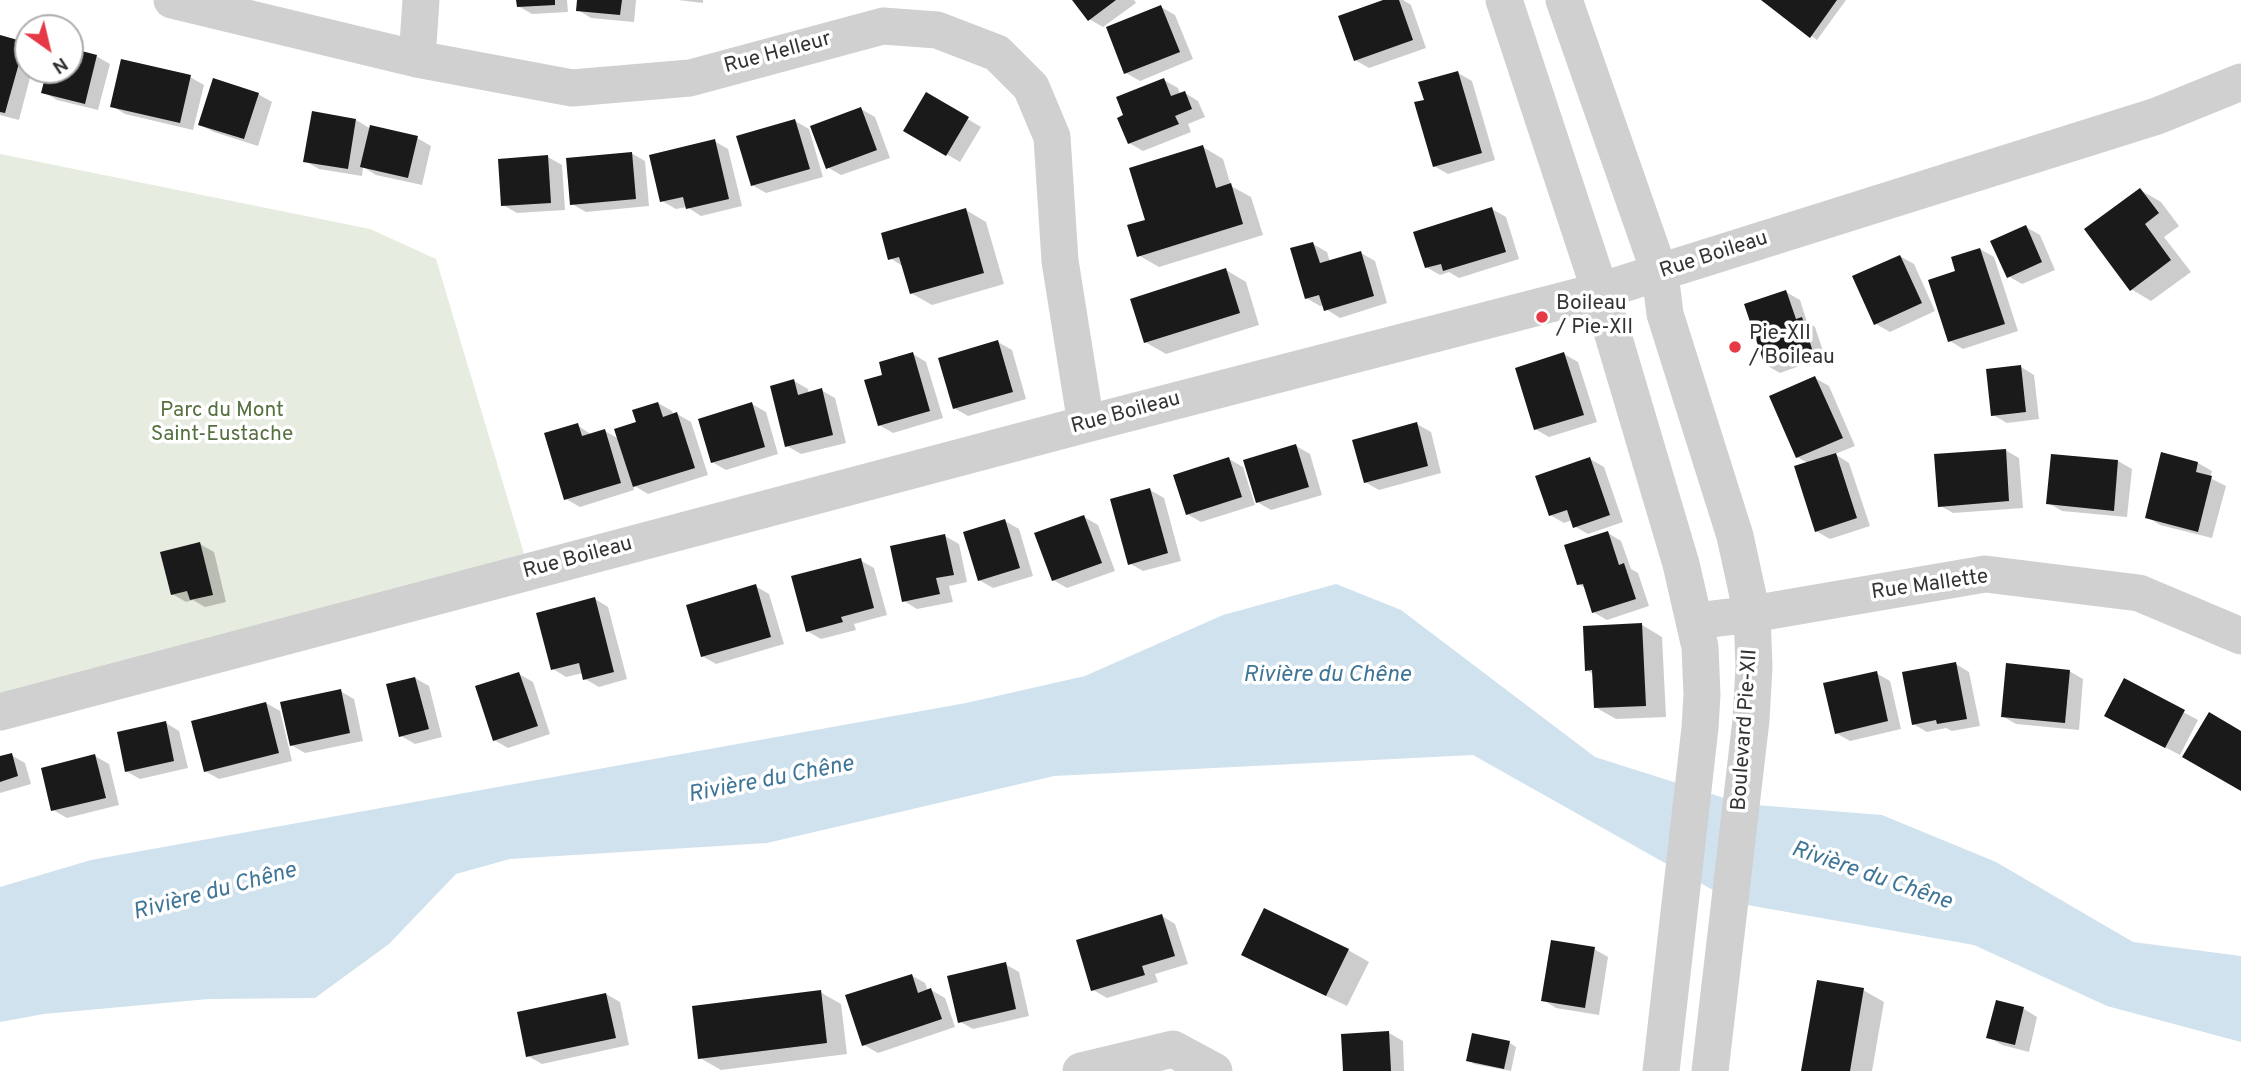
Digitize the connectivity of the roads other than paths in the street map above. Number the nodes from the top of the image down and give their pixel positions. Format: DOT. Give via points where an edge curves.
graph roads {
  1 [pos="172,0"];
  2 [pos="421,0"];
  3 [pos="1504,0"];
  4 [pos="1564,0"];
  5 [pos="417,59"];
  6 [pos="2241,82"];
  7 [pos="1660,274"];
  8 [pos="1600,291"];
  9 [pos="1086,424"];
  10 [pos="1752,614"];
  11 [pos="1696,621"];
  12 [pos="2241,635"];
  13 [pos="0,712"];
  14 [pos="1081,1071"];
  15 [pos="1214,1071"];
  16 [pos="1661,1071"];
  17 [pos="1710,1071"];
  1 -- 5 [label="street, Rue Helleur"];
  2 -- 5 [label="street"];
  3 -- 8 [label="street"];
  4 -- 7 [label="street, Boulevard Pie-XII"];
  5 -- 9 [label="street, Rue Helleur" via="572,88 690,78 883,26 937,30 997,53 1031,88 1052,136 1060,261"];
  6 -- 7 [label="street, Rue Boileau" via="2157,116"];
  7 -- 8 [label="street, Rue Boileau"];
  7 -- 10 [label="street, Boulevard Pie-XII" via="1665,314 1735,536"];
  8 -- 9 [label="street, Rue Boileau"];
  8 -- 11 [label="street"];
  9 -- 13 [label="street, Rue Boileau"];
  10 -- 11 [label="street, Rue Mallette"];
  10 -- 12 [label="street, Rue Mallette" via="1985,574 2139,593"];
  10 -- 17 [label="street, Boulevard Pie-XII" via="1753,695"];
  11 -- 16 [label="street" via="1702,695"];
  14 -- 15 [label="street" via="1174,1049"];
}
